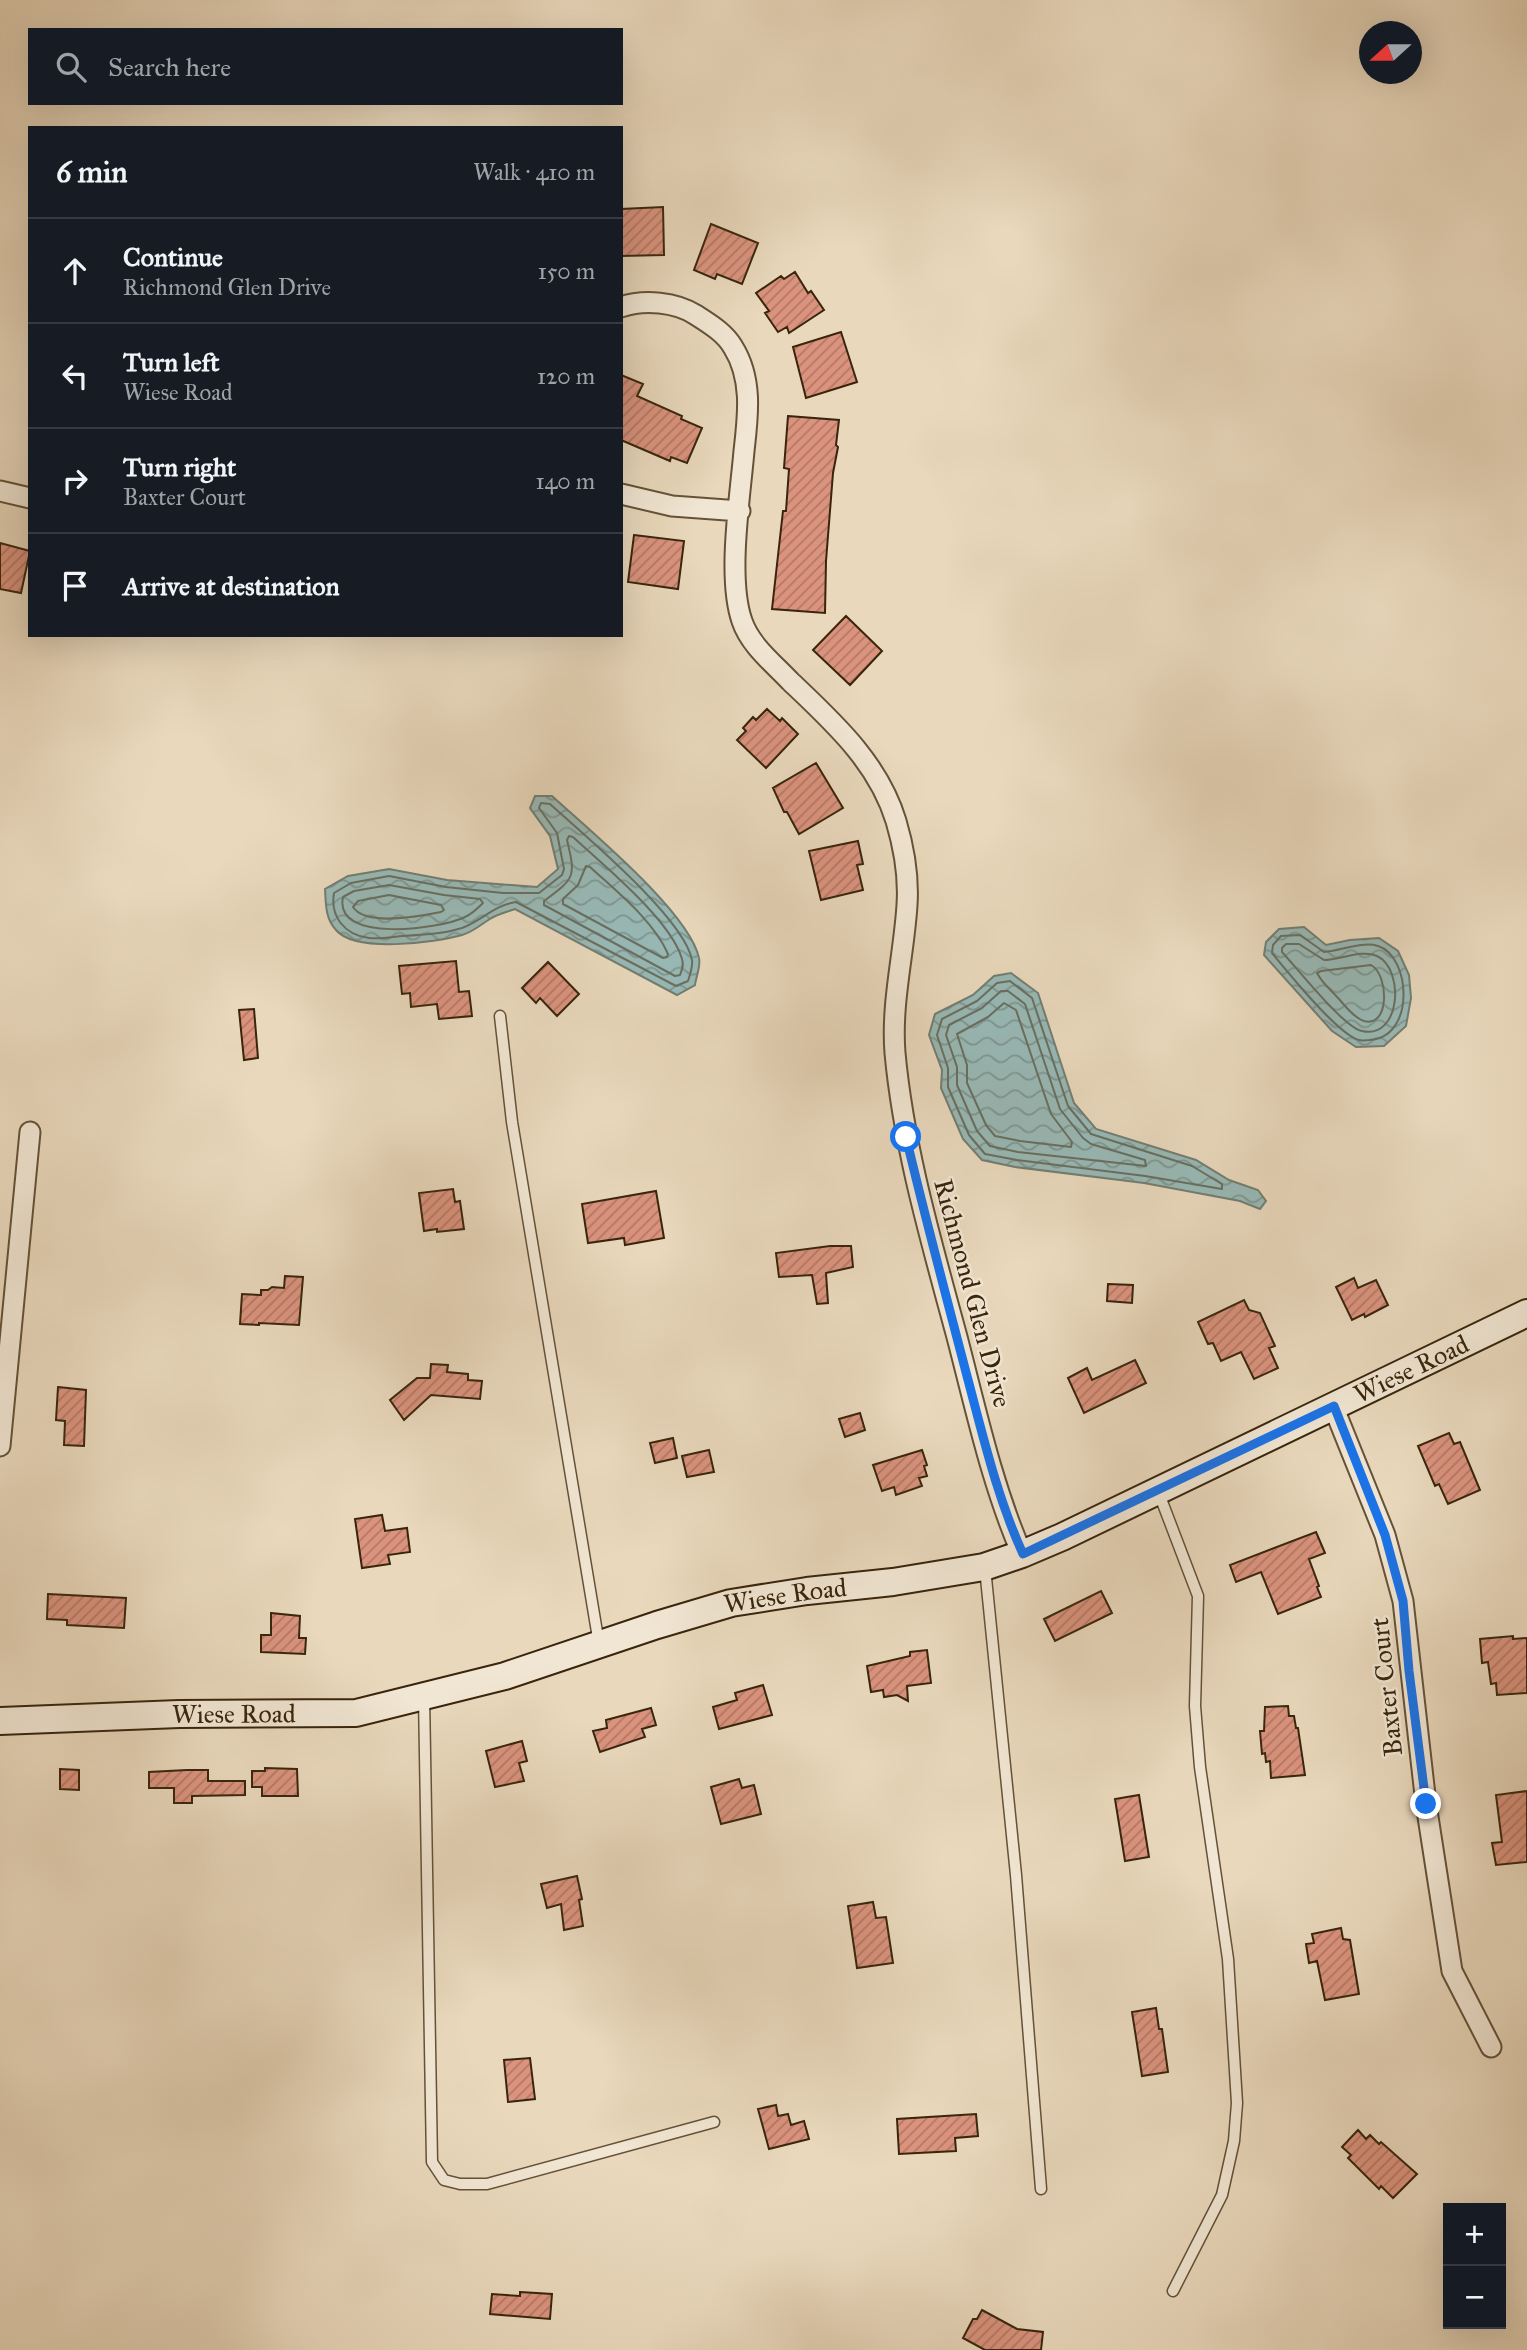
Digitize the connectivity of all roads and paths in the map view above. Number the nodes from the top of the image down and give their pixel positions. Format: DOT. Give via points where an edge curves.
graph roads {
  1 [pos="623,307"];
  2 [pos="0,491"];
  3 [pos="623,494"];
  4 [pos="28,498"];
  5 [pos="740,511"];
  6 [pos="500,1016"];
  7 [pos="30,1132"];
  8 [pos="1527,1313"];
  9 [pos="1334,1406"];
  10 [pos="0,1446"];
  11 [pos="1157,1490"];
  12 [pos="1023,1554"];
  13 [pos="985,1567"];
  14 [pos="599,1644"];
  15 [pos="424,1696"];
  16 [pos="0,1721"];
  17 [pos="1491,2047"];
  18 [pos="714,2122"];
  19 [pos="1041,2189"];
  20 [pos="1173,2291"];
  1 -- 5 [label="street, Richmond Glen Drive" via="652,303 688,310 715,327 733,346 744,374 749,408"];
  2 -- 4 [label="street"];
  3 -- 5 [label="street" via="672,506"];
  5 -- 12 [label="street, Richmond Glen Drive" via="736,600 743,625 761,652 843,732 876,775 895,818 906,862 895,1051 906,1137 984,1441"];
  6 -- 14 [label="lane" via="512,1122"];
  7 -- 10 [label="street"];
  8 -- 9 [label="street, Wiese Road"];
  9 -- 11 [label="street, Wiese Road"];
  9 -- 17 [label="street, Baxter Court" via="1385,1535 1403,1601 1426,1804 1452,1971"];
  11 -- 12 [label="street, Wiese Road"];
  11 -- 20 [label="lane" via="1198,1596 1195,1706 1228,1959 1237,2103 1222,2196"];
  12 -- 13 [label="street, Wiese Road"];
  13 -- 14 [label="street, Wiese Road" via="732,1603"];
  13 -- 19 [label="lane"];
  14 -- 15 [label="street, Wiese Road" via="505,1676"];
  15 -- 16 [label="street, Wiese Road" via="356,1713"];
  15 -- 18 [label="lane" via="432,2162 444,2180 487,2184"];
}
